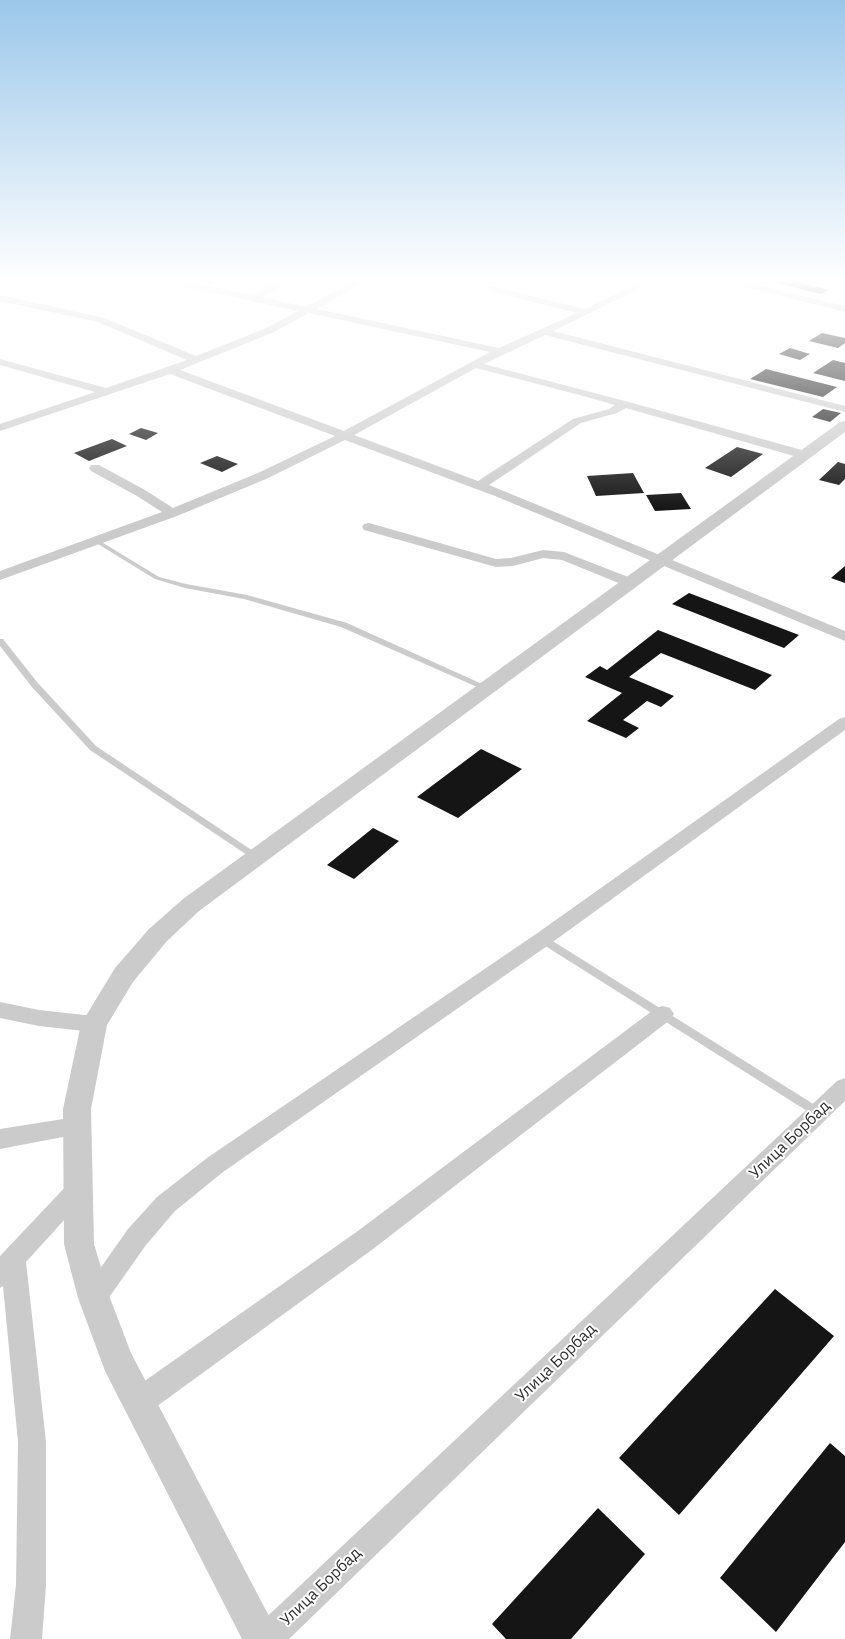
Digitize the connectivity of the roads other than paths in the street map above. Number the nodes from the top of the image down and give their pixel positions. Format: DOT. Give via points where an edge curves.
graph roads {
  1 [pos="189,356"];
  2 [pos="206,356"];
  3 [pos="490,356"];
  4 [pos="640,356"];
  5 [pos="197,360"];
  6 [pos="0,362"];
  7 [pos="474,365"];
  8 [pos="170,370"];
  9 [pos="105,391"];
  10 [pos="626,404"];
  11 [pos="845,409"];
  12 [pos="2,425"];
  13 [pos="845,425"];
  14 [pos="345,435"];
  15 [pos="805,454"];
  16 [pos="95,468"];
  17 [pos="480,485"];
  18 [pos="172,513"];
  19 [pos="370,527"];
  20 [pos="95,540"];
  21 [pos="664,560"];
  22 [pos="0,576"];
  23 [pos="631,583"];
  24 [pos="845,636"];
  25 [pos="0,641"];
  26 [pos="487,688"];
  27 [pos="845,722"];
  28 [pos="256,857"];
  29 [pos="543,939"];
  30 [pos="0,1010"];
  31 [pos="663,1014"];
  32 [pos="94,1024"];
  33 [pos="845,1087"];
  34 [pos="819,1113"];
  35 [pos="76,1126"];
  36 [pos="0,1139"];
  37 [pos="78,1189"];
  38 [pos="6,1267"];
  39 [pos="94,1298"];
  40 [pos="139,1402"];
  41 [pos="26,1639"];
  42 [pos="262,1639"];
  43 [pos="266,1639"];
  1 -- 5 [label="street"];
  2 -- 5 [label="street"];
  3 -- 7 [label="street"];
  4 -- 11 [label="street"];
  5 -- 8 [label="street"];
  6 -- 9 [label="street"];
  7 -- 10 [label="street"];
  7 -- 14 [label="street"];
  8 -- 9 [label="street"];
  8 -- 14 [label="street"];
  9 -- 12 [label="street"];
  10 -- 15 [label="street"];
  10 -- 17 [label="street" via="612,411 577,421"];
  13 -- 15 [label="street"];
  14 -- 17 [label="street"];
  14 -- 18 [label="street" via="262,476"];
  15 -- 21 [label="street"];
  16 -- 18 [label="street"];
  17 -- 21 [label="street"];
  18 -- 20 [label="street"];
  19 -- 23 [label="street" via="496,563 513,562 543,554 564,556"];
  20 -- 22 [label="street"];
  20 -- 26 [label="lane" via="157,578 244,597 344,625"];
  21 -- 23 [label="street"];
  21 -- 24 [label="street"];
  23 -- 26 [label="street"];
  25 -- 28 [label="lane" via="34,684 93,748"];
  26 -- 28 [label="street"];
  27 -- 29 [label="street"];
  28 -- 32 [label="street" via="192,905 158,935 124,975"];
  29 -- 31 [label="lane"];
  29 -- 39 [label="street" via="215,1165 162,1210 137,1237"];
  30 -- 32 [label="street" via="39,1018"];
  31 -- 34 [label="lane"];
  31 -- 40 [label="street" via="364,1241"];
  32 -- 35 [label="street"];
  33 -- 34 [label="street, Улица Борбад"];
  34 -- 43 [label="street, Улица Борбад"];
  35 -- 36 [label="street"];
  35 -- 37 [label="street"];
  37 -- 38 [label="street"];
  37 -- 39 [label="street" via="79,1244"];
  38 -- 41 [label="street" via="32,1442 31,1585"];
  39 -- 40 [label="street" via="117,1360"];
  40 -- 42 [label="street"];
}
